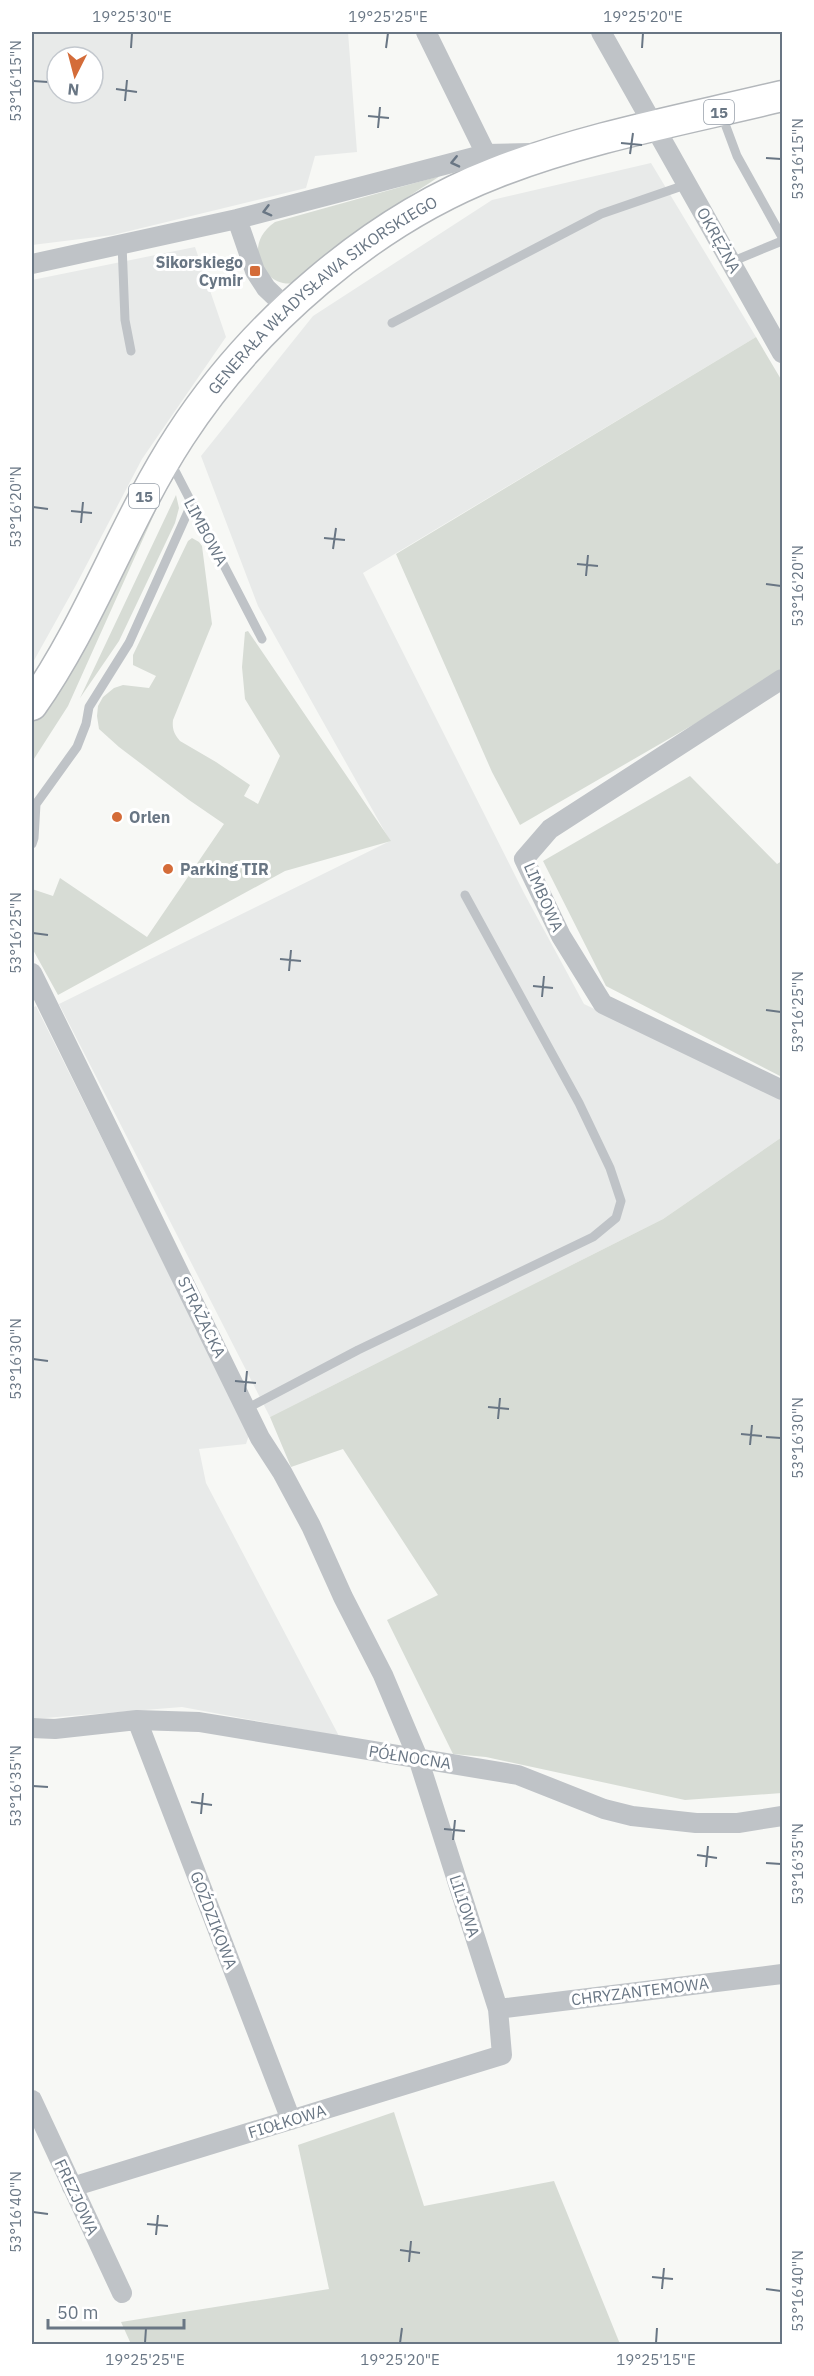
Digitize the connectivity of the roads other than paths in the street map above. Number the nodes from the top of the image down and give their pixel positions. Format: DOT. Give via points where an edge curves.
graph roads {
  1 [pos="426,32"];
  2 [pos="601,32"];
  3 [pos="783,96"];
  4 [pos="721,111"];
  5 [pos="656,127"];
  6 [pos="555,152"];
  7 [pos="486,154"];
  8 [pos="688,184"];
  9 [pos="237,219"];
  10 [pos="783,239"];
  11 [pos="122,244"];
  12 [pos="731,262"];
  13 [pos="32,264"];
  14 [pos="288,309"];
  15 [pos="392,323"];
  16 [pos="131,351"];
  17 [pos="783,353"];
  18 [pos="168,456"];
  19 [pos="191,506"];
  20 [pos="262,639"];
  21 [pos="783,679"];
  22 [pos="32,705"];
  23 [pos="32,844"];
  24 [pos="465,895"];
  25 [pos="32,973"];
  26 [pos="783,1090"];
  27 [pos="246,1408"];
  28 [pos="137,1720"];
  29 [pos="32,1728"];
  30 [pos="418,1758"];
  31 [pos="783,1816"];
  32 [pos="783,1974"];
  33 [pos="498,2009"];
  34 [pos="502,2055"];
  35 [pos="32,2100"];
  36 [pos="291,2120"];
  37 [pos="72,2187"];
  38 [pos="122,2294"];
  1 -- 7 [label="street"];
  2 -- 5 [label="street, OKRĘŻNA"];
  3 -- 4 [label="main road, GENERAŁA WŁADYSŁAWA SIKORSKIEGO / 15"];
  4 -- 5 [label="main road, GENERAŁA WŁADYSŁAWA SIKORSKIEGO / 15"];
  4 -- 10 [label="lane" via="737,156"];
  5 -- 6 [label="main road, GENERAŁA WŁADYSŁAWA SIKORSKIEGO / 15"];
  5 -- 8 [label="street, OKRĘŻNA"];
  6 -- 7 [label="street"];
  6 -- 14 [label="main road, GENERAŁA WŁADYSŁAWA SIKORSKIEGO / 15" via="494,173 423,207 364,246"];
  7 -- 9 [label="street, one-way"];
  8 -- 12 [label="street, OKRĘŻNA"];
  8 -- 15 [label="lane" via="601,214"];
  9 -- 11 [label="street"];
  9 -- 14 [label="street" via="255,271"];
  10 -- 12 [label="lane"];
  11 -- 13 [label="street"];
  11 -- 16 [label="lane" via="125,320"];
  12 -- 17 [label="street, OKRĘŻNA"];
  14 -- 18 [label="main road, GENERAŁA WŁADYSŁAWA SIKORSKIEGO / 15" via="247,348"];
  18 -- 19 [label="lane, LIMBOWA"];
  18 -- 22 [label="main road, GENERAŁA WŁADYSŁAWA SIKORSKIEGO / 15" via="73,637"];
  19 -- 20 [label="lane, LIMBOWA"];
  19 -- 23 [label="lane" via="129,644 89,707 77,747 36,804"];
  21 -- 26 [label="street, LIMBOWA" via="550,829 524,859 561,936 603,1004"];
  24 -- 27 [label="lane" via="605,1159 621,1201 616,1218 593,1237"];
  25 -- 27 [label="street, STRAŻACKA"];
  27 -- 30 [label="street, STRAŻACKA" via="311,1526"];
  28 -- 29 [label="street, PÓŁNOCNA" via="55,1730"];
  28 -- 30 [label="street, PÓŁNOCNA" via="199,1722"];
  28 -- 36 [label="street, GOŹDZIKOWA"];
  30 -- 31 [label="street, PÓŁNOCNA" via="519,1775 632,1816 696,1823 738,1823"];
  30 -- 33 [label="street, LILIOWA"];
  32 -- 33 [label="street, CHRYZANTEMOWA"];
  33 -- 34 [label="street, LILIOWA"];
  34 -- 36 [label="street, FIOŁKOWA"];
  35 -- 37 [label="street, FREZJOWA"];
  36 -- 37 [label="street, FIOŁKOWA"];
  37 -- 38 [label="street, FREZJOWA"];
}
